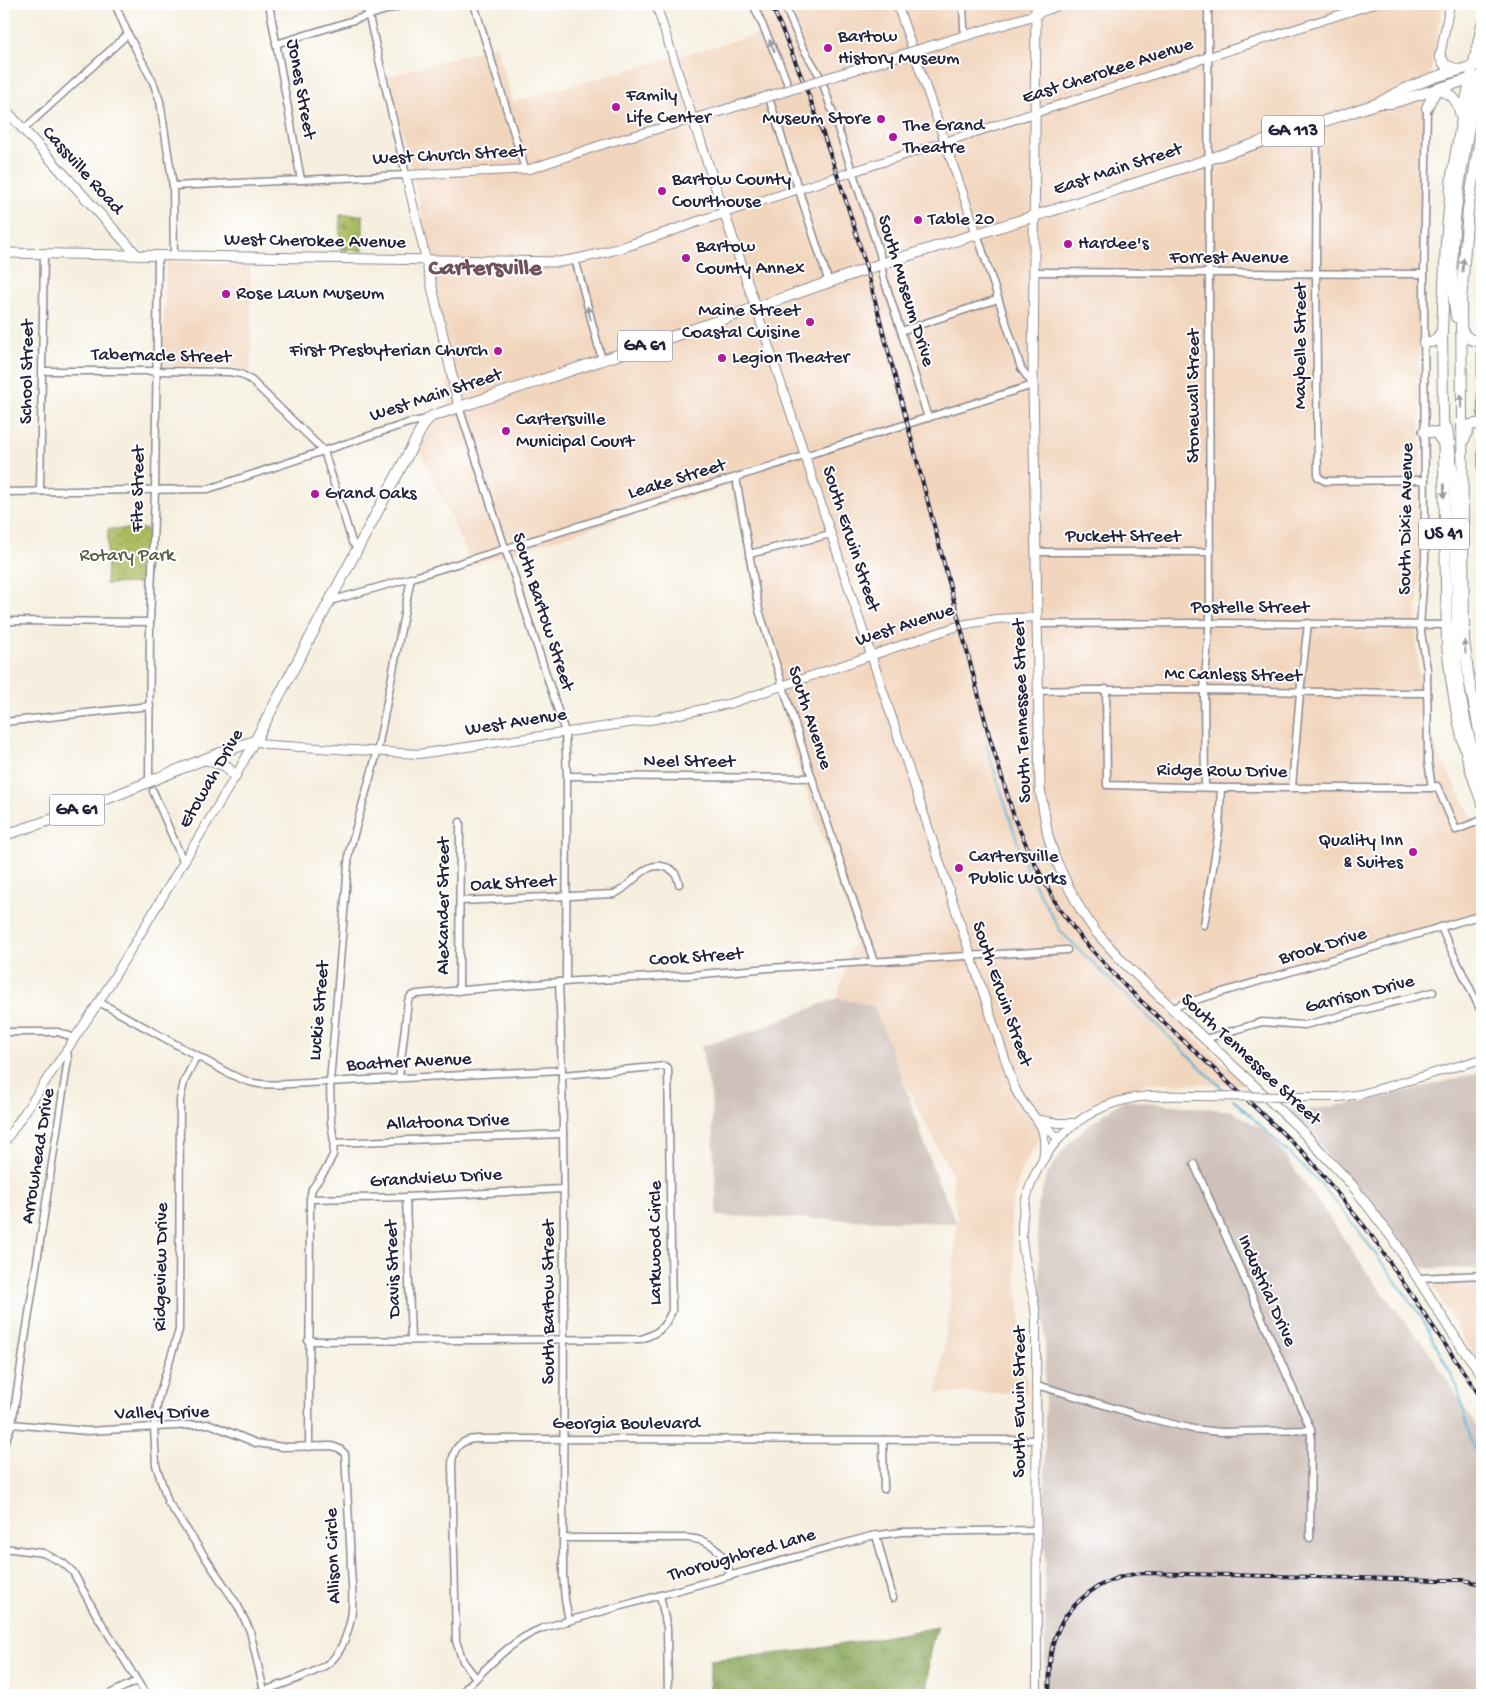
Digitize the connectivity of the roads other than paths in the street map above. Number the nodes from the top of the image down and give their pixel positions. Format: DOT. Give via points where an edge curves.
graph roads {
  1 [pos="115,4"];
  2 [pos="269,4"];
  3 [pos="366,4"];
  4 [pos="406,4"];
  5 [pos="474,4"];
  6 [pos="656,4"];
  7 [pos="753,4"];
  8 [pos="784,4"];
  9 [pos="897,4"];
  10 [pos="963,4"];
  11 [pos="1061,4"];
  12 [pos="1208,4"];
  13 [pos="1373,4"];
  14 [pos="1450,4"];
  15 [pos="1036,8"];
  16 [pos="368,15"];
  17 [pos="1482,25"];
  18 [pos="128,34"];
  19 [pos="966,35"];
  20 [pos="276,44"];
  21 [pos="917,50"];
  22 [pos="1440,56"];
  23 [pos="1207,57"];
  24 [pos="1478,65"];
  25 [pos="1458,70"];
  26 [pos="1479,77"];
  27 [pos="821,78"];
  28 [pos="1432,78"];
  29 [pos="1438,89"];
  30 [pos="1413,97"];
  31 [pos="1379,103"];
  32 [pos="4,108"];
  33 [pos="1428,108"];
  34 [pos="1034,113"];
  35 [pos="693,119"];
  36 [pos="1462,119"];
  37 [pos="1317,123"];
  38 [pos="1482,126"];
  39 [pos="23,130"];
  40 [pos="946,142"];
  41 [pos="1208,158"];
  42 [pos="525,169"];
  43 [pos="852,172"];
  44 [pos="406,175"];
  45 [pos="301,180"];
  46 [pos="173,186"];
  47 [pos="799,190"];
  48 [pos="724,213"];
  49 [pos="1034,216"];
  50 [pos="117,233"];
  51 [pos="977,234"];
  52 [pos="4,253"];
  53 [pos="44,254"];
  54 [pos="112,255"];
  55 [pos="137,255"];
  56 [pos="158,256"];
  57 [pos="174,256"];
  58 [pos="575,259"];
  59 [pos="426,260"];
  60 [pos="881,264"];
  61 [pos="1482,265"];
  62 [pos="867,270"];
  63 [pos="1034,272"];
  64 [pos="1208,272"];
  65 [pos="1316,274"];
  66 [pos="1424,274"];
  67 [pos="1482,274"];
  68 [pos="829,283"];
  69 [pos="998,299"];
  70 [pos="756,308"];
  71 [pos="1461,327"];
  72 [pos="902,331"];
  73 [pos="1442,331"];
  74 [pos="1460,342"];
  75 [pos="1481,342"];
  76 [pos="1424,343"];
  77 [pos="602,360"];
  78 [pos="156,370"];
  79 [pos="43,371"];
  80 [pos="1033,385"];
  81 [pos="459,407"];
  82 [pos="1442,410"];
  83 [pos="928,418"];
  84 [pos="428,419"];
  85 [pos="1482,423"];
  86 [pos="1424,431"];
  87 [pos="1443,442"];
  88 [pos="1461,450"];
  89 [pos="324,451"];
  90 [pos="806,456"];
  91 [pos="736,478"];
  92 [pos="1425,480"];
  93 [pos="40,491"];
  94 [pos="155,491"];
  95 [pos="4,492"];
  96 [pos="1482,509"];
  97 [pos="831,534"];
  98 [pos="357,548"];
  99 [pos="505,549"];
  100 [pos="1035,552"];
  101 [pos="1210,552"];
  102 [pos="749,554"];
  103 [pos="410,578"];
  104 [pos="328,602"];
  105 [pos="1036,620"];
  106 [pos="4,621"];
  107 [pos="150,622"];
  108 [pos="1210,623"];
  109 [pos="1308,623"];
  110 [pos="1455,625"];
  111 [pos="1420,626"];
  112 [pos="872,655"];
  113 [pos="783,686"];
  114 [pos="1106,688"];
  115 [pos="1204,690"];
  116 [pos="1038,691"];
  117 [pos="1300,693"];
  118 [pos="1427,694"];
  119 [pos="150,706"];
  120 [pos="4,722"];
  121 [pos="565,732"];
  122 [pos="255,741"];
  123 [pos="1482,746"];
  124 [pos="377,753"];
  125 [pos="205,759"];
  126 [pos="567,776"];
  127 [pos="235,777"];
  128 [pos="1482,777"];
  129 [pos="812,778"];
  130 [pos="151,787"];
  131 [pos="1205,788"];
  132 [pos="1220,788"];
  133 [pos="1292,788"];
  134 [pos="1432,788"];
  135 [pos="1482,803"];
  136 [pos="1482,820"];
  137 [pos="460,822"];
  138 [pos="4,835"];
  139 [pos="183,861"];
  140 [pos="680,884"];
  141 [pos="566,896"];
  142 [pos="460,901"];
  143 [pos="1482,915"];
  144 [pos="1204,926"];
  145 [pos="1441,927"];
  146 [pos="1067,950"];
  147 [pos="970,955"];
  148 [pos="874,962"];
  149 [pos="563,982"];
  150 [pos="459,991"];
  151 [pos="1433,992"];
  152 [pos="99,1002"];
  153 [pos="1482,1008"];
  154 [pos="1172,1009"];
  155 [pos="4,1032"];
  156 [pos="75,1038"];
  157 [pos="1205,1039"];
  158 [pos="67,1049"];
  159 [pos="197,1055"];
  160 [pos="1482,1059"];
  161 [pos="668,1068"];
  162 [pos="562,1073"];
  163 [pos="399,1078"];
  164 [pos="330,1082"];
  165 [pos="1039,1120"];
  166 [pos="1077,1123"];
  167 [pos="563,1134"];
  168 [pos="1059,1138"];
  169 [pos="334,1143"];
  170 [pos="4,1144"];
  171 [pos="1043,1160"];
  172 [pos="1194,1164"];
  173 [pos="564,1189"];
  174 [pos="406,1197"];
  175 [pos="310,1198"];
  176 [pos="1482,1275"];
  177 [pos="1418,1278"];
  178 [pos="565,1339"];
  179 [pos="308,1340"];
  180 [pos="411,1340"];
  181 [pos="1482,1374"];
  182 [pos="1036,1387"];
  183 [pos="12,1424"];
  184 [pos="154,1427"];
  185 [pos="1311,1430"];
  186 [pos="564,1439"];
  187 [pos="883,1440"];
  188 [pos="1036,1440"];
  189 [pos="4,1444"];
  190 [pos="309,1447"];
  191 [pos="884,1489"];
  192 [pos="1036,1530"];
  193 [pos="876,1535"];
  194 [pos="563,1538"];
  195 [pos="1310,1538"];
  196 [pos="4,1548"];
  197 [pos="731,1576"];
  198 [pos="660,1595"];
  199 [pos="893,1598"];
  200 [pos="569,1621"];
  201 [pos="476,1678"];
  202 [pos="137,1681"];
  203 [pos="264,1691"];
  204 [pos="107,1695"];
  205 [pos="146,1695"];
  206 [pos="248,1695"];
  207 [pos="460,1695"];
  208 [pos="668,1695"];
  209 [pos="1038,1695"];
  1 -- 18 [label="street"];
  2 -- 20 [label="street, Jones Street"];
  3 -- 16 [label="street"];
  4 -- 16 [label="street"];
  5 -- 42 [label="street"];
  6 -- 35 [label="street"];
  47 -- 7 [label="street, one-way" via="768,95 789,88"];
  8 -- 27 [label="street, South Museum Drive" via="802,46"];
  9 -- 21 [label="street"];
  10 -- 19 [label="street"];
  11 -- 15 [label="main road, West Church Street"];
  12 -- 23 [label="street, Stonewall Street"];
  13 -- 23 [label="street, East Cherokee Avenue"];
  14 -- 22 [label="street"];
  15 -- 19 [label="main road, West Church Street" via="1028,17"];
  15 -- 34 [label="main road, South Tennessee Street"];
  16 -- 20 [label="street"];
  16 -- 44 [label="street"];
  17 -- 24 [label="main road, US 41"];
  18 -- 39 [label="street"];
  18 -- 46 [label="street" via="154,82 160,101"];
  19 -- 21 [label="main road, West Church Street"];
  20 -- 45 [label="street, Jones Street"];
  21 -- 27 [label="street"];
  21 -- 35 [label="main road, West Church Street, bridge"];
  21 -- 40 [label="street"];
  22 -- 25 [label="main road" via="1448,68"];
  22 -- 28 [label="main road"];
  23 -- 34 [label="street, East Cherokee Avenue"];
  23 -- 41 [label="street, Stonewall Street"];
  24 -- 25 [label="main road, East Main Street / GA 113"];
  24 -- 26 [label="main road, US 41"];
  25 -- 28 [label="main road, East Main Street / GA 113"];
  26 -- 29 [label="main road, East Main Street / GA 113"];
  26 -- 36 [label="main road, US 41"];
  26 -- 74 [label="main road" via="1461,170 1454,233 1454,308"];
  27 -- 43 [label="street, South Museum Drive"];
  28 -- 31 [label="main road, East Main Street / GA 113"];
  29 -- 30 [label="main road, East Main Street / GA 113"];
  29 -- 33 [label="main road"];
  29 -- 36 [label="main road" via="1454,97"];
  30 -- 31 [label="main road, East Main Street / GA 113" via="1392,104"];
  30 -- 33 [label="main road" via="1424,101"];
  31 -- 37 [label="main road, East Main Street / GA 113"];
  32 -- 39 [label="main road, Cassville Road"];
  33 -- 66 [label="street, South Dixie Avenue"];
  34 -- 40 [label="street, East Cherokee Avenue"];
  34 -- 49 [label="main road, South Tennessee Street"];
  35 -- 42 [label="street, West Church Street"];
  35 -- 48 [label="main road"];
  36 -- 73 [label="main road, US 41" via="1447,218"];
  37 -- 41 [label="main road, East Main Street / GA 113"];
  37 -- 65 [label="street, Maybelle Street"];
  71 -- 38 [label="main road, US 41, one-way" via="1466,221"];
  39 -- 50 [label="main road, Cassville Road"];
  40 -- 43 [label="street, East Cherokee Avenue"];
  40 -- 51 [label="street"];
  41 -- 49 [label="main road, East Main Street / GA 113"];
  41 -- 64 [label="street, Stonewall Street"];
  42 -- 44 [label="street, West Church Street"];
  43 -- 47 [label="street, West Cherokee Avenue"];
  43 -- 60 [label="street, South Museum Drive"];
  44 -- 45 [label="street, West Church Street"];
  44 -- 59 [label="street"];
  45 -- 46 [label="street, West Church Street"];
  46 -- 57 [label="street"];
  47 -- 48 [label="street, West Cherokee Avenue"];
  47 -- 68 [label="street"];
  48 -- 58 [label="main road, West Cherokee Avenue"];
  48 -- 70 [label="main road"];
  49 -- 51 [label="main road, East Main Street / GA 61"];
  49 -- 63 [label="main road, South Tennessee Street"];
  50 -- 54 [label="main road" via="117,246"];
  50 -- 55 [label="main road, Cassville Road"];
  51 -- 60 [label="main road, East Main Street / GA 61"];
  51 -- 69 [label="street"];
  52 -- 53 [label="main road, West Cherokee Avenue"];
  53 -- 54 [label="main road, West Cherokee Avenue"];
  53 -- 79 [label="street, School Street"];
  54 -- 55 [label="main road, West Cherokee Avenue"];
  55 -- 56 [label="main road, West Cherokee Avenue"];
  56 -- 57 [label="main road, West Cherokee Avenue"];
  56 -- 78 [label="street, Fite Street"];
  57 -- 59 [label="main road, West Cherokee Avenue"];
  58 -- 59 [label="main road, West Cherokee Avenue" via="545,262"];
  77 -- 58 [label="street, one-way"];
  59 -- 81 [label="main road"];
  60 -- 62 [label="main road, East Main Street / GA 61"];
  60 -- 72 [label="street, South Museum Drive"];
  61 -- 67 [label="street"];
  62 -- 68 [label="main road, West Main Street / GA 61"];
  63 -- 64 [label="street, Forrest Avenue"];
  63 -- 80 [label="main road, South Tennessee Street"];
  64 -- 65 [label="street, Forrest Avenue"];
  64 -- 101 [label="street, Stonewall Street"];
  65 -- 66 [label="street, Forrest Avenue"];
  65 -- 92 [label="street, Maybelle Street" via="1319,479"];
  66 -- 76 [label="street, South Dixie Avenue"];
  67 -- 75 [label="street"];
  68 -- 70 [label="main road, West Main Street / GA 61"];
  69 -- 72 [label="street"];
  69 -- 80 [label="street" via="1021,368"];
  70 -- 77 [label="main road, West Main Street / GA 61"];
  70 -- 90 [label="street, South Erwin Street"];
  71 -- 74 [label="main road, US 41"];
  71 -- 75 [label="main road" via="1468,338"];
  72 -- 83 [label="street, South Museum Drive"];
  73 -- 76 [label="main road" via="1435,341"];
  73 -- 82 [label="main road, US 41"];
  88 -- 74 [label="main road, US 41, one-way"];
  75 -- 85 [label="street"];
  76 -- 86 [label="street, South Dixie Avenue"];
  77 -- 81 [label="main road, West Main Street / GA 61"];
  78 -- 79 [label="street, Tabernacle Street"];
  78 -- 89 [label="street, Tabernacle Street" via="241,374"];
  78 -- 94 [label="street, Fite Street"];
  79 -- 93 [label="street, School Street"];
  80 -- 83 [label="street, Leake Street"];
  80 -- 100 [label="main road, South Tennessee Street"];
  81 -- 84 [label="main road, West Main Street / GA 61"];
  81 -- 99 [label="street, South Bartow Street"];
  82 -- 87 [label="main road, US 41"];
  82 -- 110 [label="main road" via="1450,440 1454,483"];
  83 -- 90 [label="street, Leake Street"];
  84 -- 89 [label="street, West Main Street"];
  84 -- 98 [label="main road, Etowah Drive"];
  85 -- 88 [label="main road" via="1468,428"];
  85 -- 96 [label="street"];
  86 -- 87 [label="main road" via="1436,433"];
  86 -- 92 [label="street, South Dixie Avenue"];
  87 -- 110 [label="main road, US 41, one-way"];
  88 -- 110 [label="main road, US 41"];
  89 -- 94 [label="street, West Main Street" via="216,487"];
  89 -- 98 [label="street, Tabernacle Street" via="352,542"];
  90 -- 91 [label="street, Leake Street"];
  90 -- 97 [label="street, South Erwin Street"];
  91 -- 99 [label="street, Leake Street"];
  91 -- 102 [label="street, South Avenue"];
  92 -- 111 [label="street, South Dixie Avenue" via="1425,559"];
  93 -- 94 [label="street, West Main Street"];
  93 -- 95 [label="street, West Main Street"];
  94 -- 107 [label="street, Fite Street"];
  97 -- 102 [label="street"];
  97 -- 112 [label="street, South Erwin Street"];
  98 -- 104 [label="main road, Etowah Drive"];
  99 -- 103 [label="street, Leake Street"];
  99 -- 121 [label="street, South Bartow Street"];
  100 -- 101 [label="street, Puckett Street"];
  100 -- 105 [label="main road, South Tennessee Street"];
  101 -- 108 [label="street, Stonewall Street"];
  102 -- 113 [label="street, South Avenue" via="760,610"];
  103 -- 104 [label="street, Leake Street"];
  103 -- 124 [label="street, Luckie Street"];
  104 -- 122 [label="main road, Etowah Drive"];
  105 -- 108 [label="street, Postelle Street"];
  105 -- 112 [label="street, West Avenue" via="996,619 961,625"];
  105 -- 116 [label="main road, South Tennessee Street"];
  106 -- 107 [label="street"];
  107 -- 119 [label="street, Fite Street"];
  108 -- 109 [label="street, Postelle Street"];
  108 -- 115 [label="street, Stonewall Street"];
  109 -- 111 [label="street, Postelle Street"];
  109 -- 117 [label="street"];
  110 -- 111 [label="street, Postelle Street"];
  123 -- 110 [label="main road, US 41, one-way"];
  110 -- 128 [label="main road" via="1461,695"];
  110 -- 135 [label="main road, US 41" via="1450,679 1468,762"];
  111 -- 118 [label="street, South Dixie Avenue"];
  112 -- 113 [label="street, West Avenue"];
  112 -- 147 [label="street, South Erwin Street"];
  113 -- 121 [label="street, West Avenue" via="708,709"];
  113 -- 129 [label="street, South Avenue"];
  114 -- 115 [label="street, Mc Canless Street"];
  114 -- 116 [label="street, Mc Canless Street"];
  114 -- 131 [label="street, Ridge Row Drive" via="1107,785"];
  115 -- 117 [label="street, Mc Canless Street"];
  115 -- 131 [label="street, Stonewall Street"];
  116 -- 154 [label="main road, South Tennessee Street" via="1041,802 1060,871 1101,938"];
  117 -- 118 [label="street, Mc Canless Street"];
  117 -- 133 [label="street"];
  118 -- 134 [label="street, South Dixie Avenue" via="1428,761"];
  119 -- 120 [label="street"];
  119 -- 130 [label="street, Fite Street"];
  121 -- 124 [label="street, West Avenue" via="432,754"];
  121 -- 126 [label="street, South Bartow Street"];
  122 -- 124 [label="street, West Avenue" via="269,745"];
  122 -- 125 [label="main road, West Avenue / GA 61"];
  122 -- 127 [label="street, Etowah Drive"];
  124 -- 164 [label="street, Luckie Street" via="349,852"];
  125 -- 127 [label="main road" via="226,766"];
  125 -- 130 [label="main road, West Avenue / GA 61"];
  126 -- 129 [label="street, Neel Street"];
  126 -- 141 [label="street, South Bartow Street"];
  127 -- 139 [label="street, Etowah Drive"];
  129 -- 148 [label="street, South Avenue"];
  130 -- 138 [label="main road, West Avenue / GA 61"];
  130 -- 139 [label="street, Fite Street"];
  131 -- 132 [label="street, Ridge Row Drive"];
  132 -- 133 [label="street, Ridge Row Drive"];
  132 -- 144 [label="street" via="1219,830"];
  133 -- 134 [label="street, Ridge Row Drive"];
  134 -- 136 [label="street" via="1437,786 1456,830"];
  137 -- 142 [label="street, Alexander Street"];
  139 -- 152 [label="street, Etowah Drive"];
  140 -- 141 [label="street, Oak Street" via="670,868 661,865 643,871 622,891"];
  141 -- 142 [label="street, Oak Street"];
  141 -- 149 [label="street, South Bartow Street"];
  142 -- 150 [label="street, Alexander Street"];
  143 -- 145 [label="street, Brook Drive"];
  145 -- 153 [label="street"];
  145 -- 154 [label="street, Brook Drive"];
  146 -- 147 [label="street, Cook Street"];
  147 -- 148 [label="street, Cook Street"];
  147 -- 165 [label="street, South Erwin Street" via="1016,1091"];
  148 -- 149 [label="street, Cook Street"];
  149 -- 150 [label="street, Cook Street"];
  149 -- 162 [label="street, South Bartow Street"];
  150 -- 163 [label="street, Cook Street" via="416,994 408,1001"];
  151 -- 157 [label="street, Garrison Drive" via="1305,1025 1262,1022"];
  152 -- 156 [label="street, Etowah Drive"];
  152 -- 159 [label="street, Boatner Avenue"];
  154 -- 157 [label="main road, South Tennessee Street"];
  155 -- 156 [label="street" via="58,1032"];
  156 -- 158 [label="street, Etowah Drive"];
  157 -- 177 [label="main road, South Tennessee Street" via="1339,1170 1365,1201"];
  158 -- 170 [label="street, Etowah Drive"];
  158 -- 183 [label="street, Arrowhead Drive" via="68,1060"];
  159 -- 164 [label="street, Boatner Avenue" via="254,1084"];
  159 -- 184 [label="street, Ridgeview Drive" via="180,1100 179,1330 158,1399"];
  160 -- 166 [label="street, bridge" via="1362,1094 1339,1097 1157,1096 1128,1099"];
  161 -- 162 [label="street, Boatner Avenue" via="656,1066"];
  161 -- 178 [label="street, Larkwood Circle" via="672,1311 666,1325 656,1334 642,1339"];
  162 -- 163 [label="street, Boatner Avenue"];
  162 -- 167 [label="street, South Bartow Street"];
  163 -- 164 [label="street, Boatner Avenue"];
  164 -- 169 [label="street, Luckie Street"];
  165 -- 166 [label="street"];
  165 -- 168 [label="street, South Erwin Street"];
  165 -- 171 [label="street" via="1045,1142"];
  166 -- 168 [label="street"];
  167 -- 169 [label="street, Allatoona Drive"];
  167 -- 173 [label="street, South Bartow Street"];
  168 -- 171 [label="street, South Erwin Street"];
  169 -- 175 [label="street, Luckie Street" via="330,1162 316,1182"];
  171 -- 182 [label="street, South Erwin Street" via="1032,1179 1022,1224 1023,1249 1036,1310"];
  172 -- 185 [label="street, Industrial Drive"];
  173 -- 174 [label="street, Grandview Drive"];
  173 -- 178 [label="street, South Bartow Street"];
  174 -- 175 [label="street, Grandview Drive"];
  174 -- 180 [label="street, Davis Street"];
  175 -- 179 [label="street, Luckie Street"];
  176 -- 177 [label="street"];
  177 -- 181 [label="main road, South Tennessee Street"];
  178 -- 180 [label="street, Larkwood Circle"];
  178 -- 186 [label="street, South Bartow Street"];
  179 -- 180 [label="street, Larkwood Circle"];
  179 -- 190 [label="street, Luckie Street"];
  182 -- 185 [label="street" via="1193,1429 1221,1432"];
  182 -- 188 [label="street, South Erwin Street"];
  183 -- 184 [label="street, Valley Drive" via="87,1431"];
  183 -- 189 [label="street, Arrowhead Drive"];
  184 -- 190 [label="street, Valley Drive" via="210,1424 256,1443"];
  184 -- 203 [label="street, Ridgeview Drive" via="156,1465 168,1502 238,1606 250,1631"];
  185 -- 195 [label="street, Industrial Drive"];
  186 -- 187 [label="street, Georgia Boulevard"];
  186 -- 194 [label="street, South Bartow Street"];
  186 -- 201 [label="street, Georgia Boulevard" via="472,1439 461,1442 453,1453 456,1641 463,1661"];
  187 -- 188 [label="street, Georgia Boulevard"];
  187 -- 191 [label="street"];
  188 -- 192 [label="street, South Erwin Street"];
  190 -- 203 [label="street, Allison Circle" via="332,1446 345,1454 351,1549 350,1619 342,1644 332,1660 322,1668"];
  192 -- 193 [label="street, Thoroughbred Lane"];
  192 -- 209 [label="street, South Erwin Street"];
  193 -- 197 [label="street, Thoroughbred Lane"];
  193 -- 199 [label="street"];
  194 -- 197 [label="street" via="701,1540 722,1554"];
  194 -- 200 [label="street, South Bartow Street" via="564,1595"];
  196 -- 202 [label="street" via="43,1552 73,1572"];
  197 -- 198 [label="street, Thoroughbred Lane"];
  198 -- 200 [label="street, Thoroughbred Lane"];
  198 -- 208 [label="street" via="667,1628"];
  200 -- 201 [label="street, Thoroughbred Lane" via="518,1639"];
  201 -- 207 [label="street, Thoroughbred Lane"];
  202 -- 204 [label="street"];
  202 -- 205 [label="street"];
  203 -- 206 [label="street, Allison Circle"];
}
